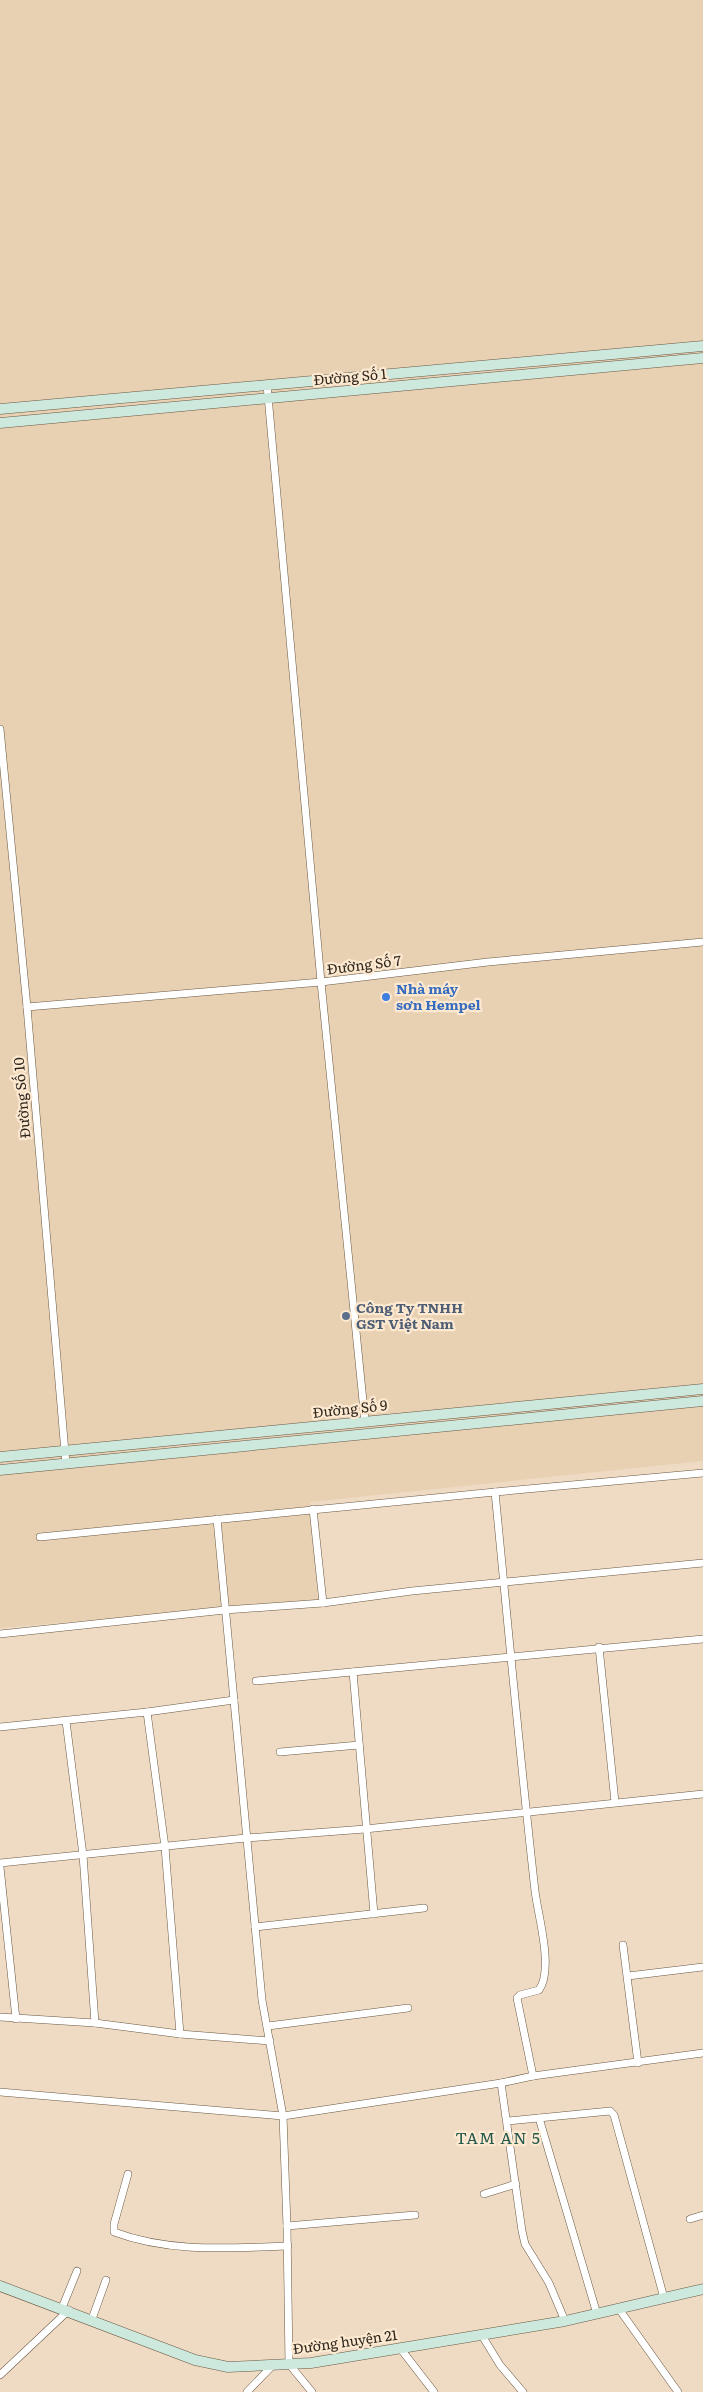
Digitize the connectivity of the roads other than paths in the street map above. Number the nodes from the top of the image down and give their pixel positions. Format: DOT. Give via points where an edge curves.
graph roads {
  1 [pos="703,346"];
  2 [pos="703,358"];
  3 [pos="266,385"];
  4 [pos="268,399"];
  5 [pos="0,409"];
  6 [pos="0,423"];
  7 [pos="0,729"];
  8 [pos="703,942"];
  9 [pos="321,982"];
  10 [pos="27,1007"];
  11 [pos="703,1388"];
  12 [pos="703,1401"];
  13 [pos="365,1421"];
  14 [pos="64,1451"];
  15 [pos="0,1457"];
  16 [pos="66,1464"];
  17 [pos="0,1470"];
  18 [pos="703,1473"];
  19 [pos="495,1492"];
  20 [pos="313,1509"];
  21 [pos="217,1519"];
  22 [pos="40,1537"];
  23 [pos="703,1562"];
  24 [pos="504,1583"];
  25 [pos="323,1603"];
  26 [pos="225,1610"];
  27 [pos="0,1634"];
  28 [pos="703,1639"];
  29 [pos="599,1648"];
  30 [pos="510,1656"];
  31 [pos="353,1672"];
  32 [pos="256,1681"];
  33 [pos="234,1700"];
  34 [pos="147,1712"];
  35 [pos="66,1721"];
  36 [pos="0,1727"];
  37 [pos="359,1745"];
  38 [pos="280,1752"];
  39 [pos="703,1794"];
  40 [pos="615,1802"];
  41 [pos="526,1812"];
  42 [pos="366,1829"];
  43 [pos="246,1838"];
  44 [pos="164,1847"];
  45 [pos="83,1856"];
  46 [pos="0,1865"];
  47 [pos="424,1908"];
  48 [pos="374,1914"];
  49 [pos="255,1927"];
  50 [pos="623,1945"];
  51 [pos="703,1967"];
  52 [pos="628,1976"];
  53 [pos="408,2008"];
  54 [pos="0,2017"];
  55 [pos="16,2019"];
  56 [pos="95,2023"];
  57 [pos="268,2026"];
  58 [pos="180,2034"];
  59 [pos="270,2041"];
  60 [pos="703,2053"];
  61 [pos="638,2063"];
  62 [pos="533,2076"];
  63 [pos="501,2083"];
  64 [pos="0,2092"];
  65 [pos="283,2116"];
  66 [pos="539,2118"];
  67 [pos="507,2121"];
  68 [pos="128,2174"];
  69 [pos="516,2184"];
  70 [pos="484,2194"];
  71 [pos="415,2215"];
  72 [pos="703,2215"];
  73 [pos="690,2219"];
  74 [pos="287,2226"];
  75 [pos="288,2246"];
  76 [pos="77,2271"];
  77 [pos="106,2280"];
  78 [pos="0,2286"];
  79 [pos="703,2288"];
  80 [pos="664,2298"];
  81 [pos="65,2309"];
  82 [pos="619,2309"];
  83 [pos="597,2314"];
  84 [pos="92,2319"];
  85 [pos="566,2321"];
  86 [pos="481,2334"];
  87 [pos="400,2348"];
  88 [pos="289,2364"];
  89 [pos="273,2365"];
  90 [pos="0,2375"];
  91 [pos="247,2392"];
  92 [pos="312,2392"];
  93 [pos="434,2392"];
  94 [pos="523,2392"];
  95 [pos="678,2392"];
  1 -- 3 [label="street, Đường Số 1"];
  2 -- 4 [label="street, Đường Số 1"];
  3 -- 4 [label="street"];
  3 -- 5 [label="street, Đường Số 1"];
  4 -- 6 [label="street, Đường Số 1"];
  4 -- 9 [label="street"];
  7 -- 10 [label="street, Đường Số 10"];
  8 -- 9 [label="street, Đường Số 7"];
  9 -- 10 [label="street, Đường Số 7"];
  9 -- 13 [label="street"];
  10 -- 14 [label="street, Đường Số 10"];
  11 -- 13 [label="street, Đường Số 9"];
  12 -- 16 [label="street, Đường Số 9"];
  13 -- 14 [label="street, Đường Số 9"];
  14 -- 15 [label="street, Đường Số 9"];
  14 -- 16 [label="street, Đường Số 10"];
  16 -- 17 [label="street, Đường Số 9"];
  18 -- 19 [label="street"];
  19 -- 20 [label="street"];
  19 -- 24 [label="street"];
  20 -- 21 [label="street"];
  20 -- 25 [label="street"];
  21 -- 22 [label="street"];
  21 -- 26 [label="street"];
  23 -- 24 [label="street"];
  24 -- 25 [label="street"];
  24 -- 30 [label="street"];
  25 -- 26 [label="street"];
  26 -- 27 [label="street"];
  26 -- 33 [label="street"];
  28 -- 29 [label="street"];
  29 -- 30 [label="street"];
  29 -- 40 [label="street"];
  30 -- 31 [label="street"];
  30 -- 41 [label="street"];
  31 -- 32 [label="street"];
  31 -- 37 [label="street"];
  33 -- 34 [label="street"];
  33 -- 43 [label="street"];
  34 -- 35 [label="street"];
  34 -- 44 [label="street"];
  35 -- 36 [label="street"];
  35 -- 45 [label="street"];
  37 -- 38 [label="street"];
  37 -- 42 [label="street"];
  39 -- 40 [label="street"];
  40 -- 41 [label="street"];
  41 -- 42 [label="street"];
  41 -- 62 [label="street" via="546,1966 539,1990 517,1998"];
  42 -- 43 [label="street"];
  42 -- 48 [label="street"];
  43 -- 44 [label="street"];
  43 -- 49 [label="street"];
  44 -- 45 [label="street"];
  44 -- 58 [label="street"];
  45 -- 46 [label="street"];
  45 -- 56 [label="street"];
  46 -- 55 [label="street"];
  47 -- 48 [label="street"];
  48 -- 49 [label="street"];
  49 -- 57 [label="street" via="262,2000"];
  50 -- 52 [label="street"];
  51 -- 52 [label="street"];
  52 -- 61 [label="street"];
  53 -- 57 [label="street"];
  54 -- 55 [label="street"];
  55 -- 56 [label="street"];
  56 -- 58 [label="street"];
  57 -- 59 [label="street"];
  58 -- 59 [label="street"];
  59 -- 65 [label="street"];
  60 -- 61 [label="street"];
  61 -- 62 [label="street"];
  62 -- 63 [label="street"];
  63 -- 65 [label="street"];
  63 -- 67 [label="street"];
  64 -- 65 [label="street"];
  65 -- 74 [label="street"];
  66 -- 67 [label="street"];
  66 -- 80 [label="street" via="610,2111 614,2115"];
  66 -- 83 [label="street"];
  67 -- 69 [label="street"];
  68 -- 75 [label="street" via="114,2232 190,2249"];
  69 -- 70 [label="street"];
  69 -- 85 [label="street" via="525,2244 549,2283"];
  71 -- 74 [label="street"];
  72 -- 73 [label="street"];
  74 -- 75 [label="street"];
  75 -- 88 [label="street"];
  76 -- 81 [label="street"];
  77 -- 84 [label="street"];
  78 -- 81 [label="street, Đường huyện 21"];
  79 -- 80 [label="street, Đường huyện 21"];
  80 -- 82 [label="street, Đường huyện 21"];
  81 -- 84 [label="street, Đường huyện 21"];
  81 -- 90 [label="street"];
  82 -- 83 [label="street, Đường huyện 21"];
  82 -- 95 [label="street"];
  83 -- 85 [label="street, Đường huyện 21"];
  84 -- 89 [label="street, Đường huyện 21" via="195,2360 228,2367"];
  85 -- 86 [label="street, Đường huyện 21"];
  86 -- 87 [label="street, Đường huyện 21"];
  86 -- 94 [label="street" via="500,2365"];
  87 -- 88 [label="street, Đường huyện 21"];
  87 -- 93 [label="street"];
  88 -- 89 [label="street, Đường huyện 21"];
  88 -- 92 [label="street"];
  89 -- 91 [label="street"];
}
